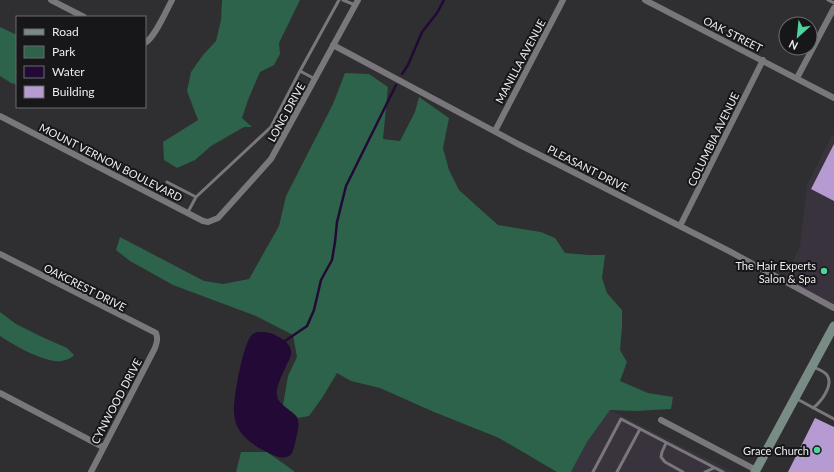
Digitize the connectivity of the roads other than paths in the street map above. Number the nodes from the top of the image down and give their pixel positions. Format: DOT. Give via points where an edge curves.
graph roads {
  1 [pos="51,0"];
  2 [pos="172,0"];
  3 [pos="339,0"];
  4 [pos="343,0"];
  5 [pos="563,0"];
  6 [pos="645,0"];
  7 [pos="828,0"];
  8 [pos="356,3"];
  9 [pos="834,4"];
  10 [pos="834,8"];
  11 [pos="82,16"];
  12 [pos="146,42"];
  13 [pos="333,45"];
  14 [pos="763,60"];
  15 [pos="300,71"];
  16 [pos="797,78"];
  17 [pos="315,79"];
  18 [pos="834,98"];
  19 [pos="0,116"];
  20 [pos="271,127"];
  21 [pos="495,131"];
  22 [pos="285,134"];
  23 [pos="168,182"];
  24 [pos="196,197"];
  25 [pos="187,214"];
  26 [pos="213,220"];
  27 [pos="680,226"];
  28 [pos="0,254"];
  29 [pos="834,308"];
  30 [pos="834,326"];
  31 [pos="158,340"];
  32 [pos="812,366"];
  33 [pos="0,393"];
  34 [pos="795,398"];
  35 [pos="813,408"];
  36 [pos="834,419"];
  37 [pos="661,420"];
  38 [pos="640,429"];
  39 [pos="666,443"];
  40 [pos="103,447"];
  41 [pos="714,468"];
  42 [pos="756,471"];
  43 [pos="90,472"];
  44 [pos="593,472"];
  45 [pos="617,472"];
  46 [pos="683,472"];
  47 [pos="705,472"];
  48 [pos="723,472"];
  1 -- 11 [label="street"];
  2 -- 12 [label="street"];
  3 -- 15 [label="lane"];
  4 -- 8 [label="lane"];
  5 -- 21 [label="street, MANILLA AVENUE"];
  6 -- 14 [label="street, OAK STREET"];
  7 -- 9 [label="lane"];
  8 -- 13 [label="street, LONG DRIVE"];
  10 -- 16 [label="street"];
  13 -- 17 [label="street, LONG DRIVE"];
  13 -- 21 [label="street, PLEASANT DRIVE"];
  14 -- 16 [label="street, OAK STREET"];
  14 -- 27 [label="street, COLUMBIA AVENUE"];
  15 -- 17 [label="lane"];
  15 -- 20 [label="lane"];
  16 -- 18 [label="street, OAK STREET"];
  17 -- 22 [label="street, LONG DRIVE"];
  19 -- 25 [label="street, MOUNT VERNON BOULEVARD"];
  20 -- 22 [label="lane"];
  20 -- 24 [label="lane"];
  21 -- 27 [label="street, PLEASANT DRIVE"];
  22 -- 26 [label="street, LONG DRIVE" via="265,167 218,218"];
  23 -- 24 [label="lane"];
  24 -- 25 [label="lane"];
  25 -- 26 [label="street, MOUNT VERNON BOULEVARD" via="203,221"];
  27 -- 29 [label="street, PLEASANT DRIVE"];
  28 -- 31 [label="street, OAKCREST DRIVE" via="156,333"];
  30 -- 32 [label="main road"];
  31 -- 40 [label="street, CYNWOOD DRIVE"];
  32 -- 34 [label="main road"];
  32 -- 35 [label="lane" via="830,379 824,396"];
  33 -- 40 [label="street"];
  34 -- 35 [label="lane"];
  34 -- 42 [label="main road"];
  35 -- 36 [label="lane"];
  37 -- 42 [label="street"];
  38 -- 39 [label="lane"];
  38 -- 44 [label="lane" via="621,419"];
  38 -- 45 [label="lane"];
  39 -- 41 [label="lane"];
  39 -- 46 [label="lane" via="661,457"];
  40 -- 43 [label="street, CYNWOOD DRIVE"];
  41 -- 47 [label="lane"];
  41 -- 48 [label="lane"];
}
